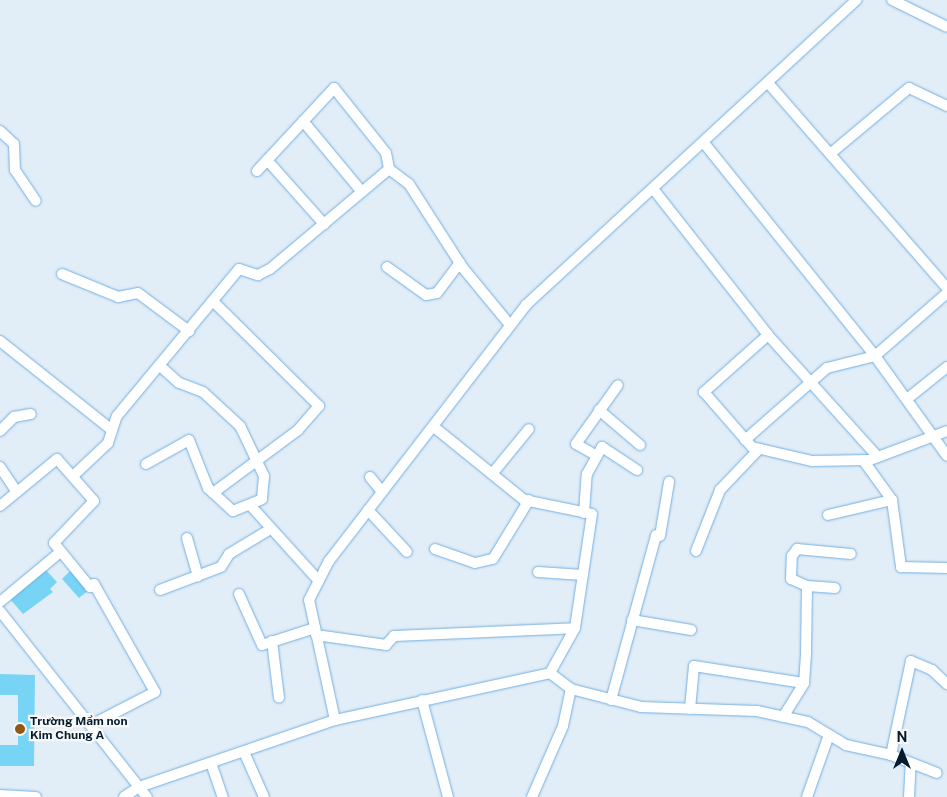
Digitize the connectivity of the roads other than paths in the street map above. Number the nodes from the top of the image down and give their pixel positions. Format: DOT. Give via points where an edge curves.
graph roads {
  1 [pos="857,0"];
  2 [pos="892,0"];
  3 [pos="947,27"];
  4 [pos="769,84"];
  5 [pos="947,106"];
  6 [pos="303,121"];
  7 [pos="0,131"];
  8 [pos="704,143"];
  9 [pos="830,154"];
  10 [pos="267,160"];
  11 [pos="389,169"];
  12 [pos="257,171"];
  13 [pos="654,190"];
  14 [pos="362,192"];
  15 [pos="36,201"];
  16 [pos="324,224"];
  17 [pos="460,263"];
  18 [pos="387,267"];
  19 [pos="62,274"];
  20 [pos="947,288"];
  21 [pos="947,293"];
  22 [pos="214,301"];
  23 [pos="510,325"];
  24 [pos="189,331"];
  25 [pos="768,335"];
  26 [pos="0,341"];
  27 [pos="874,356"];
  28 [pos="161,367"];
  29 [pos="947,367"];
  30 [pos="811,382"];
  31 [pos="618,385"];
  32 [pos="907,399"];
  33 [pos="599,410"];
  34 [pos="31,414"];
  35 [pos="434,427"];
  36 [pos="529,429"];
  37 [pos="112,430"];
  38 [pos="0,431"];
  39 [pos="947,431"];
  40 [pos="935,435"];
  41 [pos="745,440"];
  42 [pos="640,445"];
  43 [pos="759,449"];
  44 [pos="597,456"];
  45 [pos="947,456"];
  46 [pos="878,457"];
  47 [pos="863,460"];
  48 [pos="257,461"];
  49 [pos="146,464"];
  50 [pos="0,467"];
  51 [pos="636,470"];
  52 [pos="492,474"];
  53 [pos="73,476"];
  54 [pos="370,477"];
  55 [pos="669,482"];
  56 [pos="17,492"];
  57 [pos="382,492"];
  58 [pos="213,493"];
  59 [pos="529,500"];
  60 [pos="892,500"];
  61 [pos="0,506"];
  62 [pos="251,506"];
  63 [pos="368,510"];
  64 [pos="584,513"];
  65 [pos="828,515"];
  66 [pos="269,530"];
  67 [pos="187,538"];
  68 [pos="435,549"];
  69 [pos="696,551"];
  70 [pos="59,552"];
  71 [pos="407,552"];
  72 [pos="851,554"];
  73 [pos="947,568"];
  74 [pos="538,572"];
  75 [pos="583,575"];
  76 [pos="198,576"];
  77 [pos="319,581"];
  78 [pos="807,586"];
  79 [pos="835,588"];
  80 [pos="160,590"];
  81 [pos="239,594"];
  82 [pos="0,602"];
  83 [pos="0,611"];
  84 [pos="632,620"];
  85 [pos="575,628"];
  86 [pos="691,630"];
  87 [pos="315,632"];
  88 [pos="272,642"];
  89 [pos="550,673"];
  90 [pos="804,682"];
  91 [pos="947,684"];
  92 [pos="571,689"];
  93 [pos="279,698"];
  94 [pos="422,700"];
  95 [pos="611,700"];
  96 [pos="690,709"];
  97 [pos="784,717"];
  98 [pos="335,720"];
  99 [pos="91,725"];
  100 [pos="830,735"];
  101 [pos="244,752"];
  102 [pos="891,755"];
  103 [pos="211,763"];
  104 [pos="911,763"];
  105 [pos="937,773"];
  106 [pos="139,787"];
  107 [pos="0,794"];
  108 [pos="448,796"];
  109 [pos="36,797"];
  110 [pos="124,797"];
  111 [pos="147,797"];
  112 [pos="222,797"];
  113 [pos="264,797"];
  114 [pos="532,797"];
  115 [pos="807,797"];
  116 [pos="909,797"];
  1 -- 4 [label="street"];
  2 -- 3 [label="street"];
  4 -- 8 [label="street"];
  4 -- 9 [label="street"];
  5 -- 9 [label="street" via="909,88"];
  6 -- 10 [label="street"];
  6 -- 11 [label="street" via="334,88 386,152"];
  6 -- 14 [label="street"];
  7 -- 15 [label="street" via="14,144 15,170"];
  8 -- 13 [label="street"];
  8 -- 27 [label="street"];
  9 -- 20 [label="street"];
  10 -- 12 [label="street"];
  10 -- 16 [label="street"];
  11 -- 14 [label="street"];
  11 -- 17 [label="street" via="409,184"];
  13 -- 23 [label="street" via="526,305"];
  13 -- 25 [label="street"];
  14 -- 16 [label="street"];
  16 -- 22 [label="street" via="270,269 258,275 239,269"];
  17 -- 18 [label="street" via="437,293 426,295"];
  17 -- 23 [label="street"];
  19 -- 24 [label="street" via="118,297 138,293"];
  21 -- 27 [label="street"];
  22 -- 24 [label="street"];
  22 -- 48 [label="street" via="319,406 298,430"];
  23 -- 35 [label="street"];
  24 -- 28 [label="street"];
  25 -- 30 [label="street"];
  25 -- 41 [label="street" via="704,392"];
  26 -- 37 [label="street"];
  27 -- 30 [label="street" via="827,368"];
  27 -- 32 [label="street"];
  28 -- 37 [label="street" via="117,416"];
  28 -- 48 [label="street" via="179,383 203,392 240,426"];
  29 -- 32 [label="street"];
  30 -- 41 [label="street"];
  30 -- 46 [label="street"];
  31 -- 33 [label="street"];
  32 -- 40 [label="street"];
  33 -- 42 [label="street"];
  33 -- 44 [label="street" via="576,444"];
  34 -- 38 [label="street" via="14,417"];
  35 -- 52 [label="street"];
  35 -- 57 [label="street"];
  36 -- 52 [label="street"];
  37 -- 53 [label="street" via="108,443"];
  39 -- 40 [label="street"];
  40 -- 45 [label="street"];
  40 -- 46 [label="street"];
  41 -- 43 [label="street"];
  43 -- 47 [label="street" via="812,461"];
  43 -- 69 [label="street" via="720,490"];
  44 -- 51 [label="street" via="602,447"];
  44 -- 64 [label="street" via="587,474"];
  46 -- 47 [label="street"];
  47 -- 60 [label="street"];
  48 -- 58 [label="street"];
  48 -- 62 [label="street" via="264,476 262,499"];
  49 -- 58 [label="street" via="189,440"];
  50 -- 56 [label="street"];
  52 -- 59 [label="street"];
  53 -- 56 [label="street" via="57,459"];
  53 -- 70 [label="street" via="94,501 54,543"];
  54 -- 57 [label="street"];
  55 -- 84 [label="street" via="658,536"];
  56 -- 61 [label="street"];
  57 -- 63 [label="street"];
  58 -- 62 [label="street" via="233,511"];
  59 -- 64 [label="street"];
  59 -- 68 [label="street" via="493,560 475,563"];
  60 -- 65 [label="street"];
  60 -- 73 [label="street" via="901,567"];
  62 -- 66 [label="street"];
  63 -- 71 [label="street"];
  63 -- 77 [label="street"];
  64 -- 75 [label="street" via="592,514"];
  66 -- 76 [label="street" via="229,554 221,567"];
  66 -- 77 [label="street" via="276,532"];
  67 -- 76 [label="street"];
  70 -- 82 [label="street"];
  70 -- 99 [label="street" via="90,587 94,584 155,686 152,696"];
  72 -- 78 [label="street" via="797,548 792,556 791,579"];
  74 -- 75 [label="street"];
  75 -- 85 [label="street"];
  76 -- 80 [label="street"];
  77 -- 87 [label="street" via="309,600"];
  78 -- 79 [label="street"];
  78 -- 90 [label="street"];
  81 -- 88 [label="street" via="262,645"];
  83 -- 99 [label="street"];
  84 -- 86 [label="street"];
  84 -- 95 [label="street"];
  85 -- 87 [label="street" via="394,636 386,645"];
  85 -- 89 [label="street"];
  87 -- 88 [label="street"];
  87 -- 98 [label="street"];
  88 -- 93 [label="street"];
  89 -- 92 [label="street"];
  89 -- 94 [label="street"];
  90 -- 96 [label="street" via="694,666"];
  90 -- 97 [label="street"];
  91 -- 102 [label="street" via="932,670 911,661"];
  92 -- 95 [label="street"];
  92 -- 114 [label="street" via="563,726"];
  94 -- 98 [label="street"];
  94 -- 108 [label="street"];
  95 -- 96 [label="street" via="641,707"];
  96 -- 97 [label="street" via="757,711"];
  97 -- 100 [label="street" via="808,722"];
  98 -- 101 [label="street"];
  99 -- 106 [label="street"];
  100 -- 102 [label="street" via="846,746"];
  100 -- 115 [label="street"];
  101 -- 103 [label="street"];
  101 -- 113 [label="street"];
  102 -- 104 [label="street"];
  103 -- 106 [label="street"];
  103 -- 112 [label="street"];
  104 -- 105 [label="street"];
  104 -- 116 [label="street"];
  106 -- 110 [label="street"];
  106 -- 111 [label="street"];
  107 -- 109 [label="street"];
}
